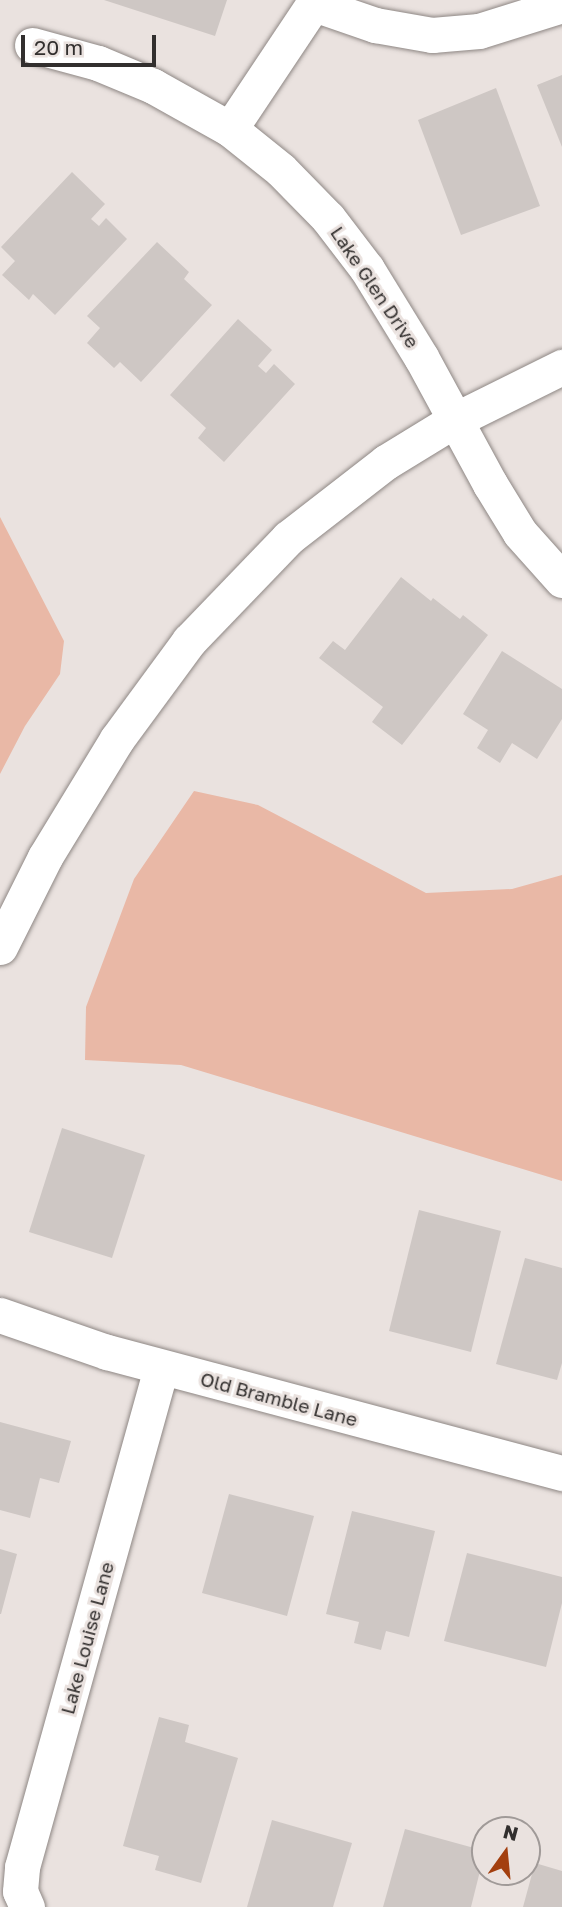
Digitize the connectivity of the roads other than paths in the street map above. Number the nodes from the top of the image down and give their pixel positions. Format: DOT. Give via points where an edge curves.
graph roads {
  1 [pos="315,2"];
  2 [pos="562,5"];
  3 [pos="32,45"];
  4 [pos="230,129"];
  5 [pos="562,367"];
  6 [pos="453,421"];
  7 [pos="562,580"];
  8 [pos="0,947"];
  9 [pos="0,1315"];
  10 [pos="161,1368"];
  11 [pos="562,1473"];
  12 [pos="27,1907"];
  1 -- 2 [label="street" via="375,25 432,35 479,31"];
  1 -- 4 [label="street"];
  3 -- 4 [label="street, Lake Glen Drive" via="120,72"];
  4 -- 6 [label="street, Lake Glen Drive" via="328,218 368,269 421,356"];
  5 -- 6 [label="street"];
  6 -- 7 [label="street, Lake Glen Drive" via="520,533"];
  6 -- 8 [label="street" via="386,462 288,538 189,640 117,739 45,858"];
  9 -- 10 [label="street, Old Bramble Lane"];
  10 -- 11 [label="street, Old Bramble Lane"];
  10 -- 12 [label="street, Lake Louise Lane" via="22,1867 20,1891"];
}
